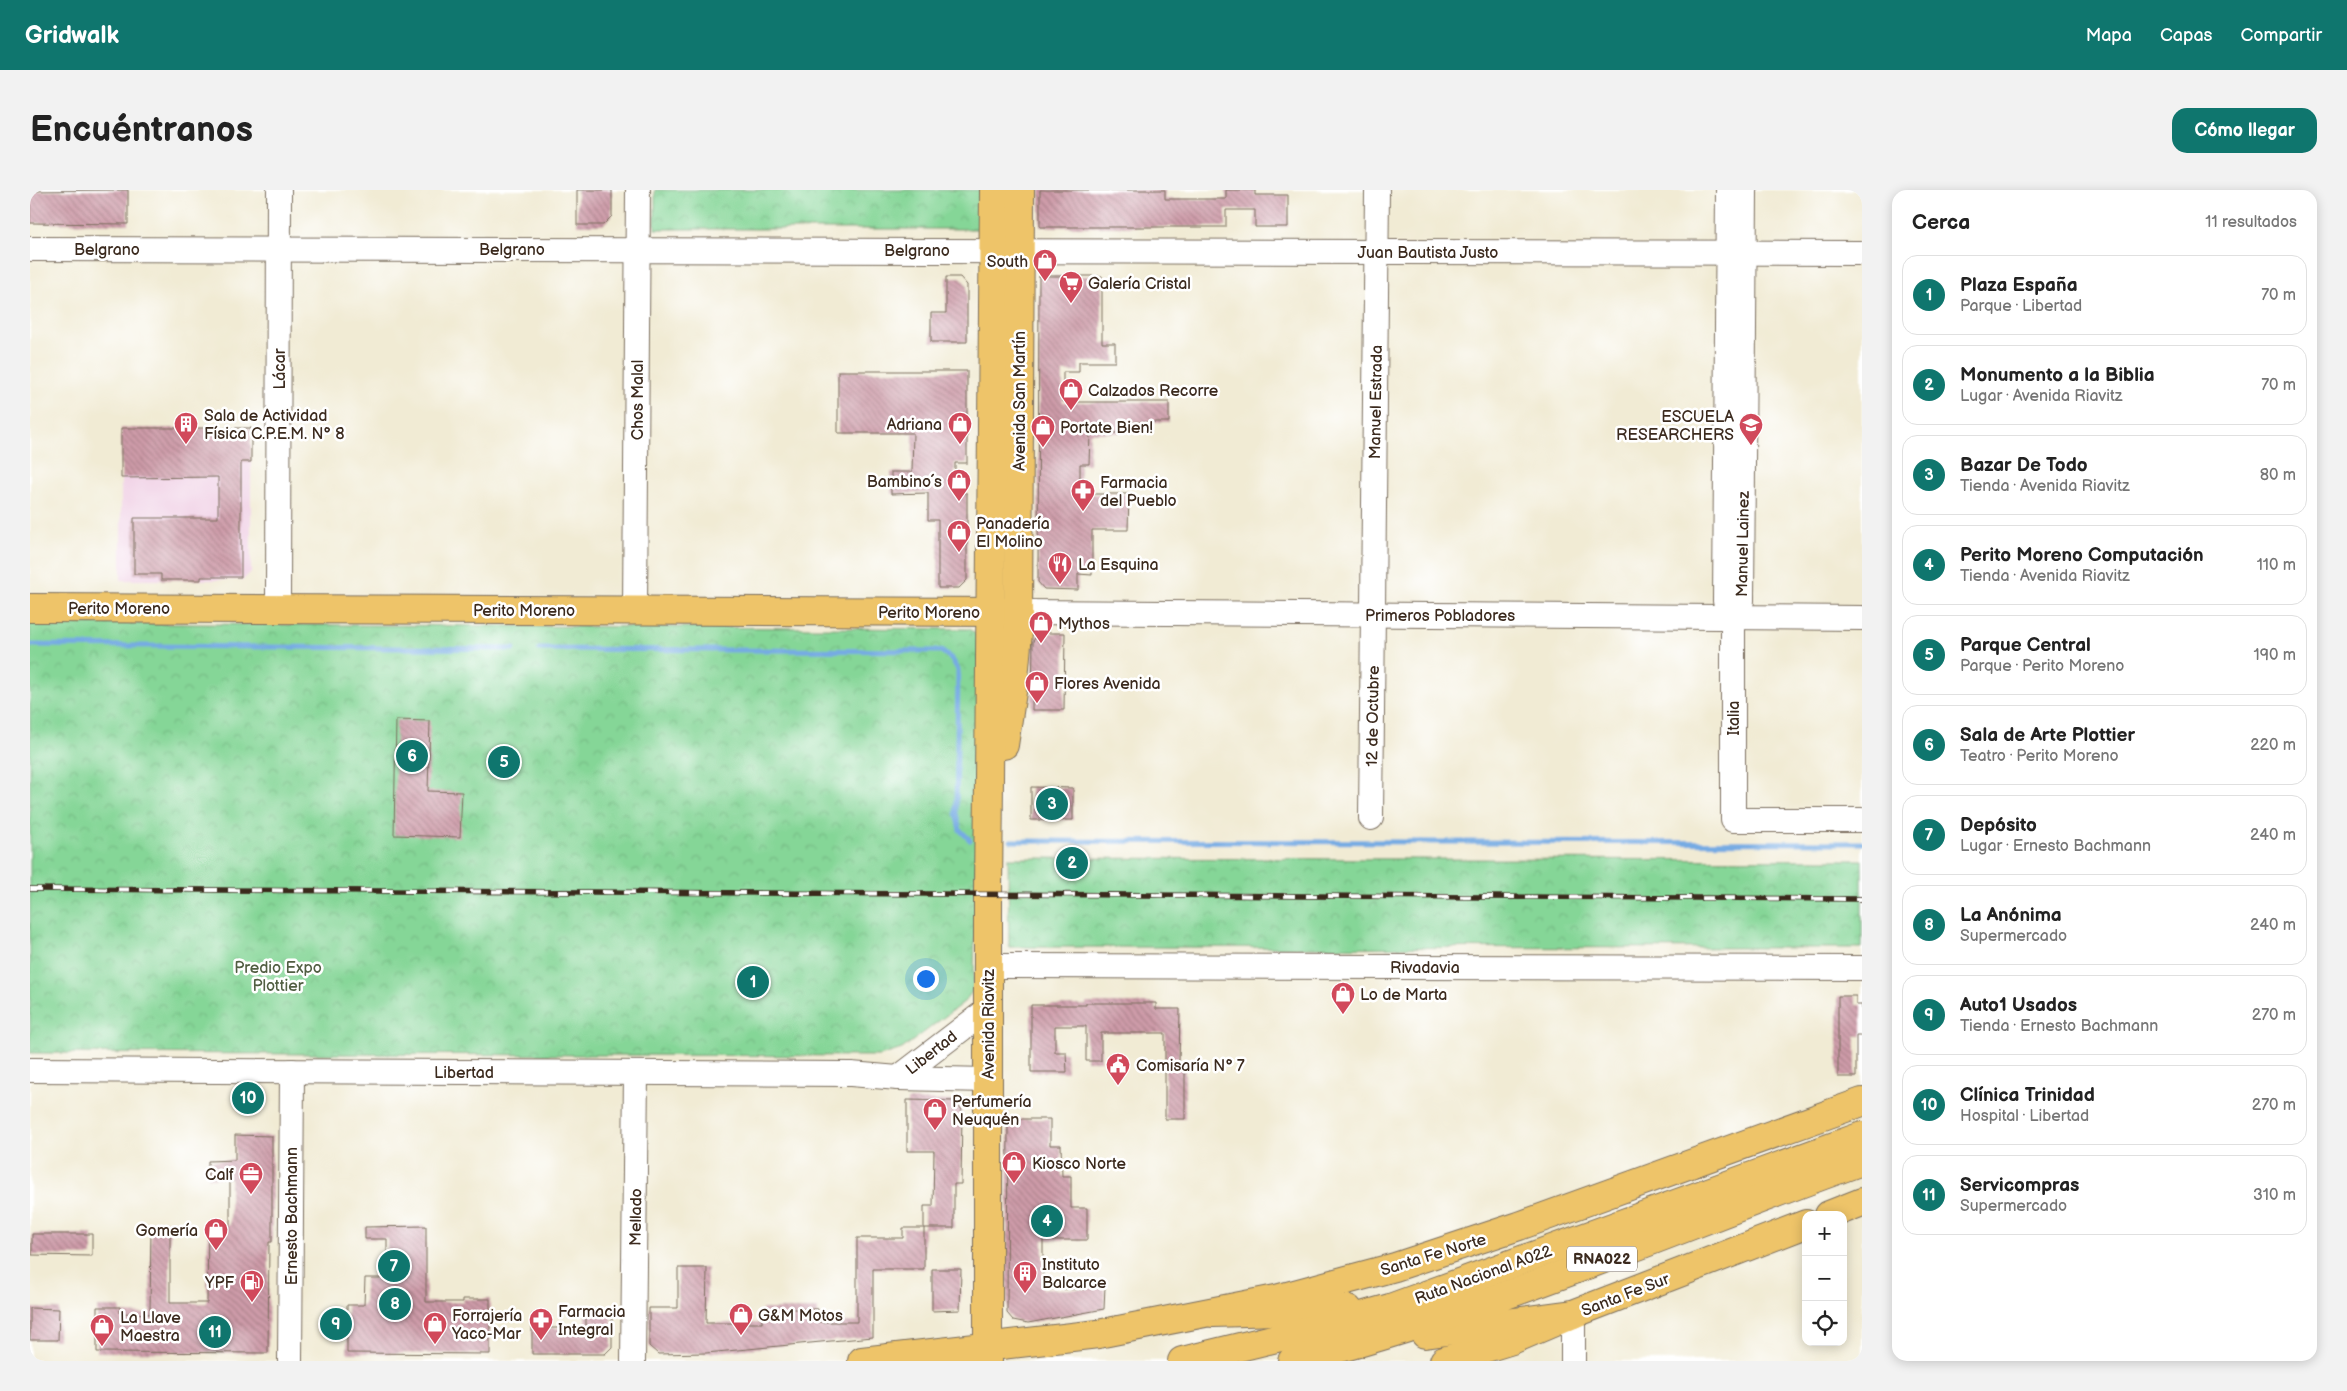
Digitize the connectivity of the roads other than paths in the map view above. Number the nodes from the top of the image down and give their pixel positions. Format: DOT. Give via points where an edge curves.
graph roads {
  1 [pos="279,190"];
  2 [pos="638,190"];
  3 [pos="994,190"];
  4 [pos="1020,190"];
  5 [pos="1377,190"];
  6 [pos="1728,190"];
  7 [pos="1745,190"];
  8 [pos="30,248"];
  9 [pos="279,249"];
  10 [pos="638,250"];
  11 [pos="1007,250"];
  12 [pos="1376,252"];
  13 [pos="1736,253"];
  14 [pos="1862,253"];
  15 [pos="30,608"];
  16 [pos="278,609"];
  17 [pos="635,610"];
  18 [pos="1005,612"];
  19 [pos="1373,615"];
  20 [pos="1733,617"];
  21 [pos="1862,618"];
  22 [pos="1371,818"];
  23 [pos="1862,820"];
  24 [pos="988,966"];
  25 [pos="1862,968"];
  26 [pos="988,1009"];
  27 [pos="945,1041"];
  28 [pos="30,1070"];
  29 [pos="292,1071"];
  30 [pos="636,1073"];
  31 [pos="898,1078"];
  32 [pos="980,1080"];
  33 [pos="1862,1102"];
  34 [pos="1862,1136"];
  35 [pos="1862,1161"];
  36 [pos="1862,1202"];
  37 [pos="1839,1211"];
  38 [pos="1802,1226"];
  39 [pos="1390,1308"];
  40 [pos="1213,1313"];
  41 [pos="1573,1314"];
  42 [pos="1362,1342"];
  43 [pos="988,1354"];
  44 [pos="290,1361"];
  45 [pos="633,1361"];
  46 [pos="862,1361"];
  47 [pos="1182,1361"];
  48 [pos="1292,1361"];
  49 [pos="1444,1361"];
  50 [pos="1573,1361"];
  1 -- 9 [label="street, Lácar"];
  2 -- 10 [label="street, Chos Malal"];
  3 -- 11 [label="main road, Avenida San Martín"];
  4 -- 11 [label="main road, Avenida San Martín"];
  5 -- 12 [label="street, Manuel Estrada"];
  6 -- 13 [label="street, Manuel Lainez"];
  7 -- 13 [label="street, Manuel Lainez"];
  8 -- 9 [label="street, Belgrano"];
  9 -- 10 [label="street, Belgrano"];
  9 -- 16 [label="street, Lácar"];
  10 -- 11 [label="street, Belgrano"];
  10 -- 17 [label="street, Chos Malal"];
  11 -- 12 [label="street, Juan Bautista Justo"];
  11 -- 18 [label="main road, Avenida San Martín"];
  12 -- 13 [label="street, Juan Bautista Justo"];
  12 -- 19 [label="street, Manuel Estrada"];
  13 -- 14 [label="street, Juan Bautista Justo"];
  13 -- 20 [label="street, Manuel Lainez" via="1742,601"];
  15 -- 16 [label="main road, Perito Moreno"];
  16 -- 17 [label="main road, Perito Moreno"];
  17 -- 18 [label="main road, Perito Moreno"];
  18 -- 19 [label="street, Primeros Pobladores"];
  18 -- 24 [label="main road, Avenida Riavitz" via="1014,680 989,838"];
  19 -- 20 [label="street, Primeros Pobladores"];
  19 -- 22 [label="street, 12 de Octubre"];
  20 -- 21 [label="street, Primeros Pobladores"];
  20 -- 23 [label="street, Italia" via="1733,820"];
  24 -- 25 [label="street, Rivadavia"];
  24 -- 26 [label="main road, Avenida Riavitz"];
  26 -- 27 [label="street, Libertad"];
  26 -- 32 [label="main road, Avenida Riavitz"];
  27 -- 31 [label="street, Libertad"];
  27 -- 32 [label="street" via="943,1051 947,1062"];
  28 -- 29 [label="street, Libertad"];
  29 -- 30 [label="street, Libertad"];
  29 -- 44 [label="street, Ernesto Bachmann"];
  30 -- 31 [label="street, Libertad" via="851,1074"];
  30 -- 45 [label="street, Mellado"];
  31 -- 32 [label="street, Libertad"];
  32 -- 43 [label="main road, Avenida Riavitz"];
  33 -- 40 [label="main road, Santa Fe Norte" via="1468,1243 1336,1283"];
  34 -- 39 [label="main road, Ruta Nacional A022 / RNA022"];
  35 -- 42 [label="main road, Ruta Nacional A022 / RNA022" via="1488,1301"];
  36 -- 37 [label="main road"];
  38 -- 41 [label="main road, Santa Fe Sur"];
  39 -- 40 [label="main road"];
  39 -- 47 [label="main road, Ruta Nacional A022 / RNA022"];
  40 -- 43 [label="main road, Santa Fe Norte"];
  41 -- 42 [label="main road"];
  41 -- 49 [label="main road, Santa Fe Sur" via="1504,1343"];
  41 -- 50 [label="street"];
  42 -- 48 [label="main road, Ruta Nacional A022 / RNA022"];
  43 -- 46 [label="main road, Santa Fe Norte"];
}
